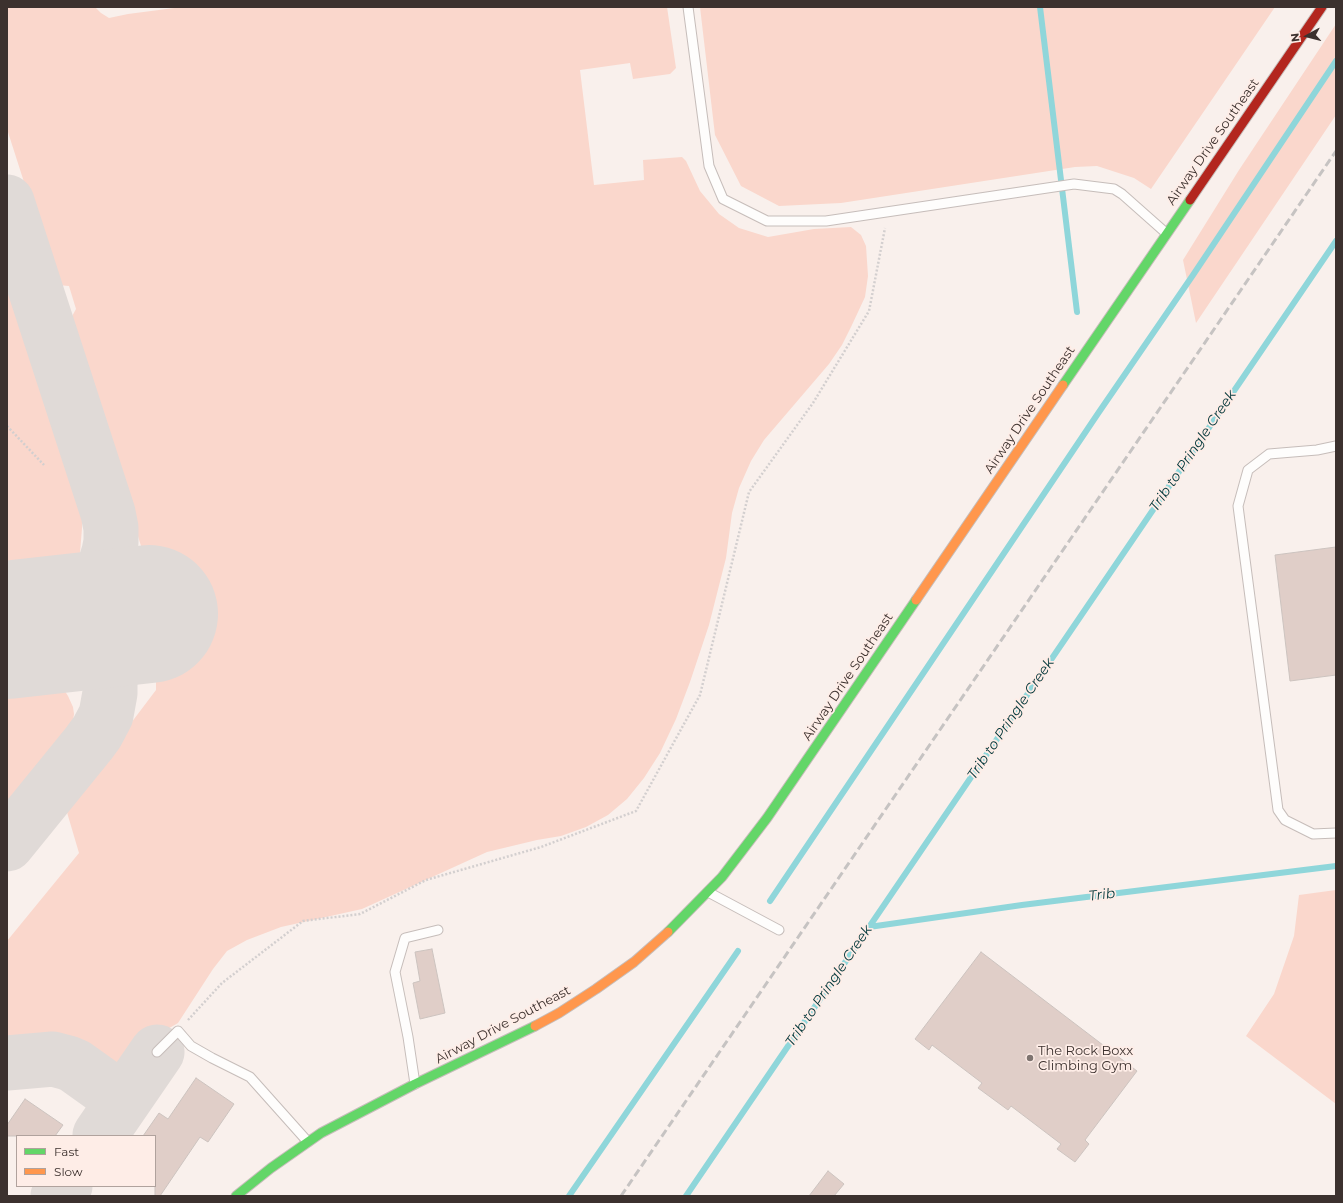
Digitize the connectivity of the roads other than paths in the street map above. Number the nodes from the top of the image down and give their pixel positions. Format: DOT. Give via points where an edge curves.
graph roads {
  1 [pos="688,7"];
  2 [pos="1322,7"];
  3 [pos="1166,233"];
  4 [pos="1336,446"];
  5 [pos="1336,833"];
  6 [pos="708,892"];
  7 [pos="438,930"];
  8 [pos="779,930"];
  9 [pos="157,1052"];
  10 [pos="415,1084"];
  11 [pos="308,1142"];
  12 [pos="236,1196"];
  1 -- 3 [label="lane" via="710,166 723,199 767,221 826,221 1074,184 1114,189"];
  2 -- 3 [label="street, Airway Drive Southeast"];
  3 -- 6 [label="street, Airway Drive Southeast" via="767,818"];
  4 -- 5 [label="lane" via="1269,454 1248,470 1238,506 1278,810 1285,820 1313,834"];
  6 -- 8 [label="lane"];
  6 -- 10 [label="street, Airway Drive Southeast" via="634,962 596,989 559,1013"];
  7 -- 10 [label="lane" via="405,938 395,972"];
  9 -- 11 [label="lane" via="178,1031 191,1046 250,1077"];
  10 -- 11 [label="street, Airway Drive Southeast" via="348,1118"];
  11 -- 12 [label="street, Airway Drive Southeast"];
}
